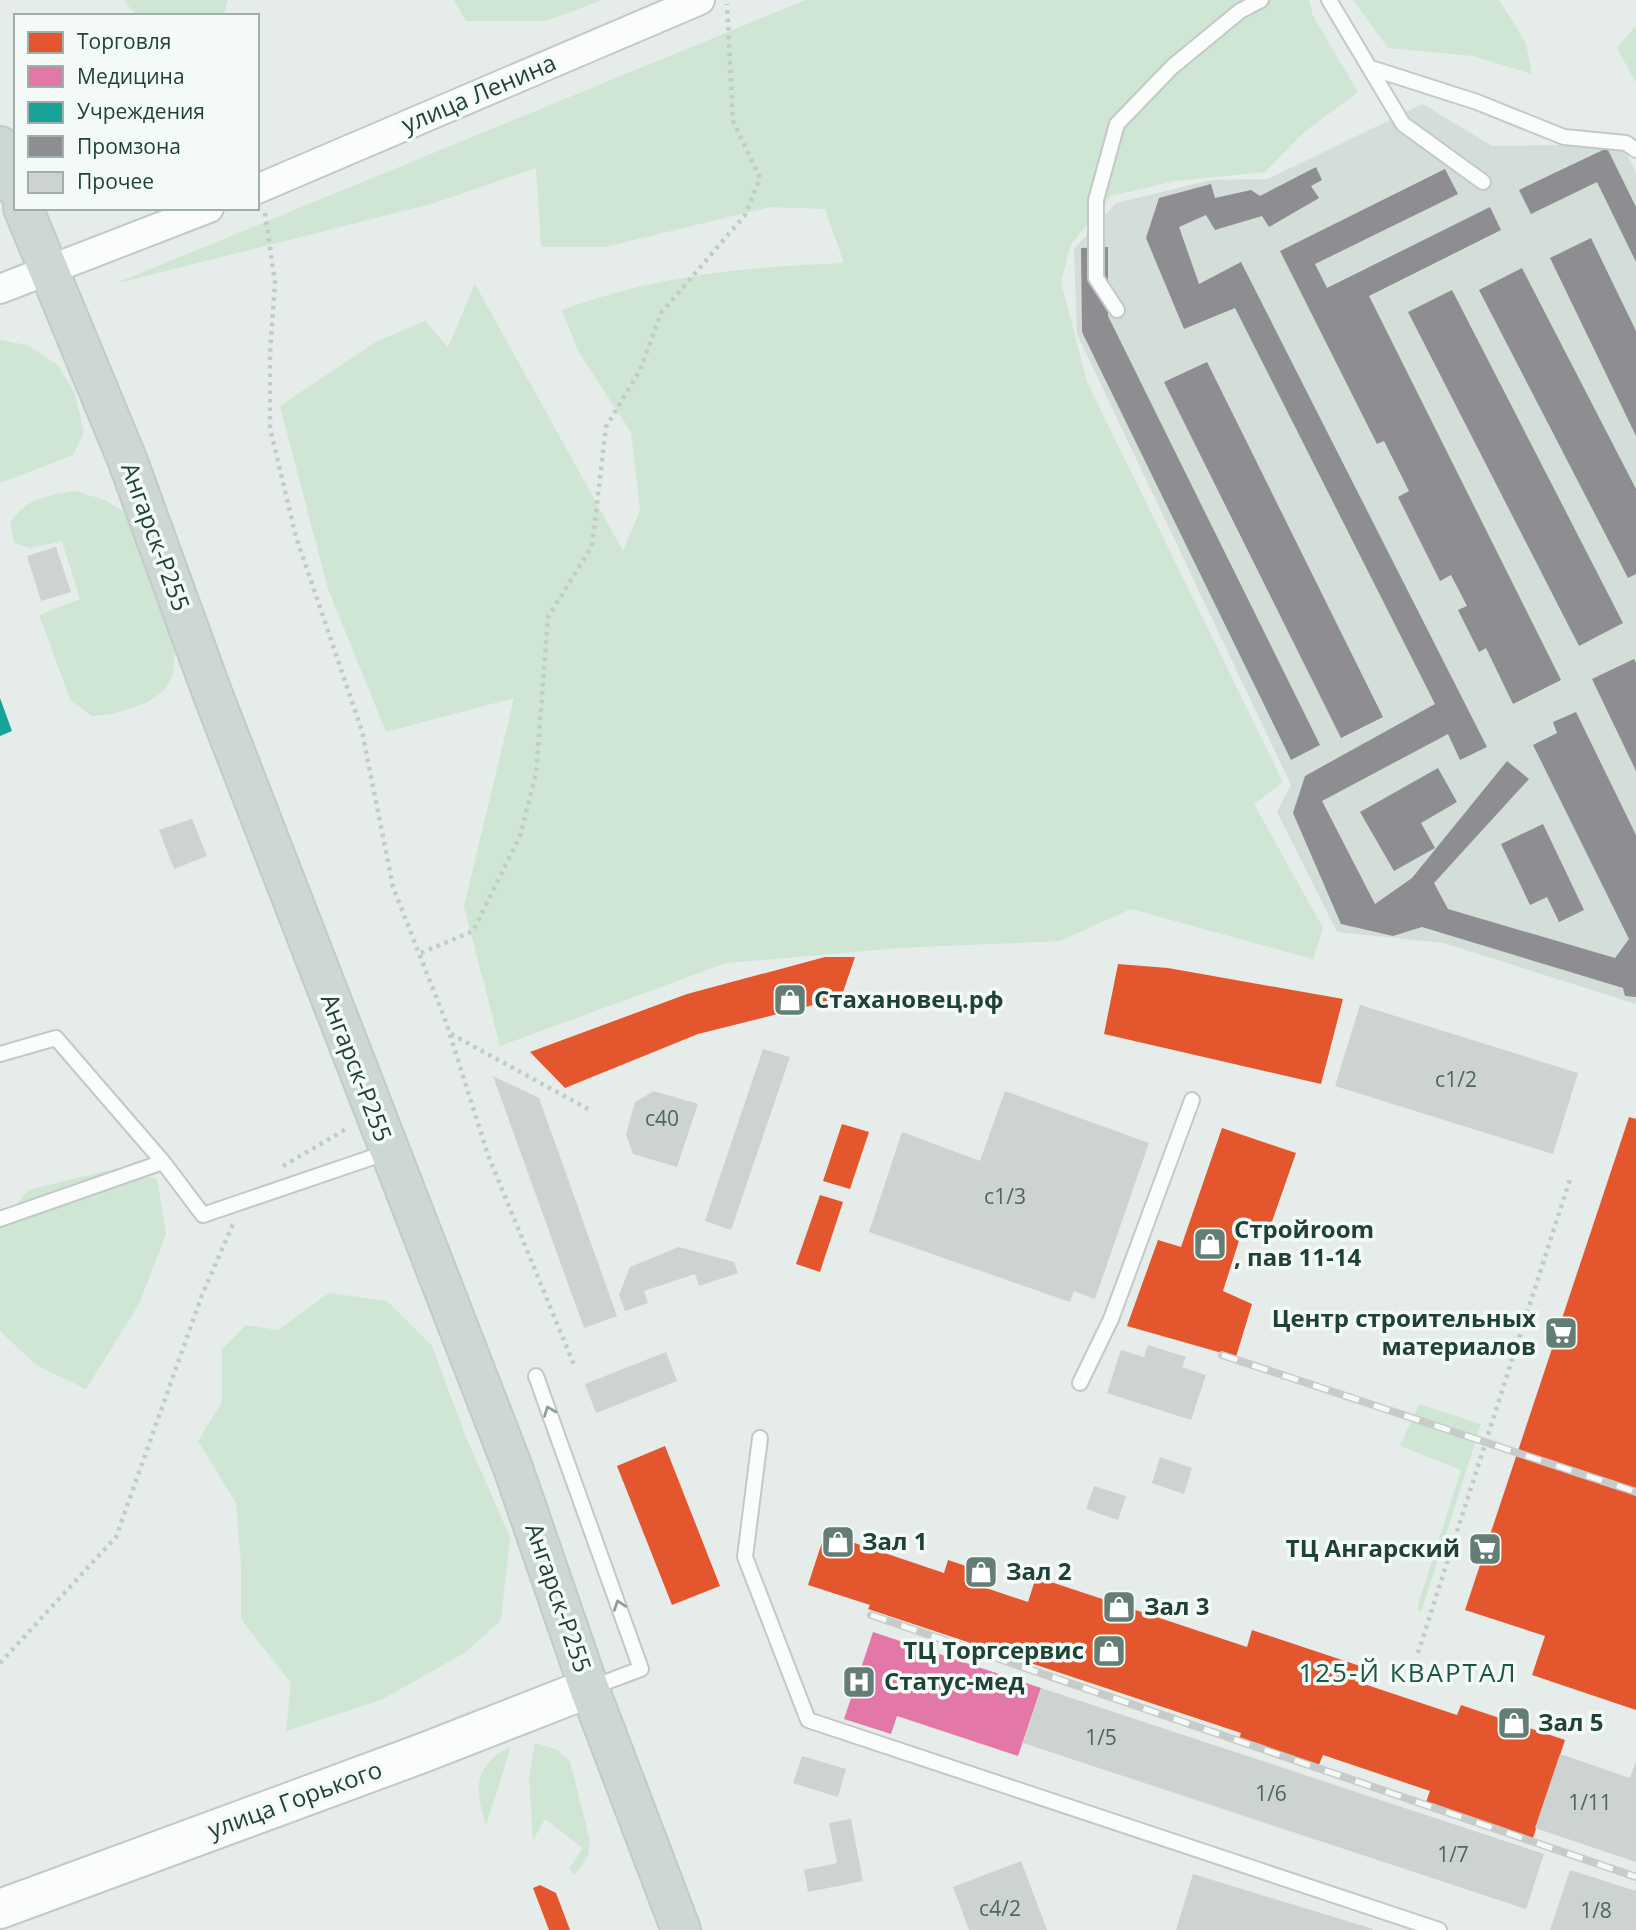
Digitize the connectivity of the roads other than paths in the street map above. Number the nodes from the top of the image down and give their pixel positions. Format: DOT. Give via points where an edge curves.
graph roads {
  1 [pos="701,0"];
  2 [pos="1261,0"];
  3 [pos="1329,0"];
  4 [pos="1371,68"];
  5 [pos="0,146"];
  6 [pos="1636,150"];
  7 [pos="1483,182"];
  8 [pos="14,183"];
  9 [pos="259,188"];
  10 [pos="24,210"];
  11 [pos="204,210"];
  12 [pos="47,272"];
  13 [pos="0,289"];
  14 [pos="1117,310"];
  15 [pos="0,1054"];
  16 [pos="1192,1100"];
  17 [pos="388,1152"];
  18 [pos="163,1162"];
  19 [pos="0,1219"];
  20 [pos="536,1376"];
  21 [pos="1080,1383"];
  22 [pos="760,1438"];
  23 [pos="589,1688"];
  24 [pos="0,1909"];
  25 [pos="681,1930"];
  26 [pos="1439,1930"];
  1 -- 9 [label="street, улица Ленина"];
  2 -- 14 [label="lane" via="1240,11 1172,67 1117,124 1097,200 1097,278"];
  3 -- 4 [label="lane"];
  4 -- 6 [label="lane" via="1477,102 1564,137 1626,143"];
  4 -- 7 [label="lane" via="1403,124"];
  5 -- 8 [label="main road"];
  10 -- 12 [label="main road, Ангарск-Р255"];
  11 -- 12 [label="street"];
  12 -- 13 [label="street"];
  12 -- 17 [label="main road, Ангарск-Р255" via="127,459"];
  15 -- 18 [label="lane" via="56,1038"];
  16 -- 21 [label="lane" via="1111,1319"];
  17 -- 18 [label="lane" via="203,1215"];
  17 -- 23 [label="main road, Ангарск-Р255" via="513,1468"];
  18 -- 19 [label="lane"];
  23 -- 20 [label="lane, one-way" via="641,1669"];
  22 -- 26 [label="lane" via="745,1558 808,1720"];
  23 -- 24 [label="street, улица Горького"];
  23 -- 25 [label="main road, Ангарск-Р255"];
}
